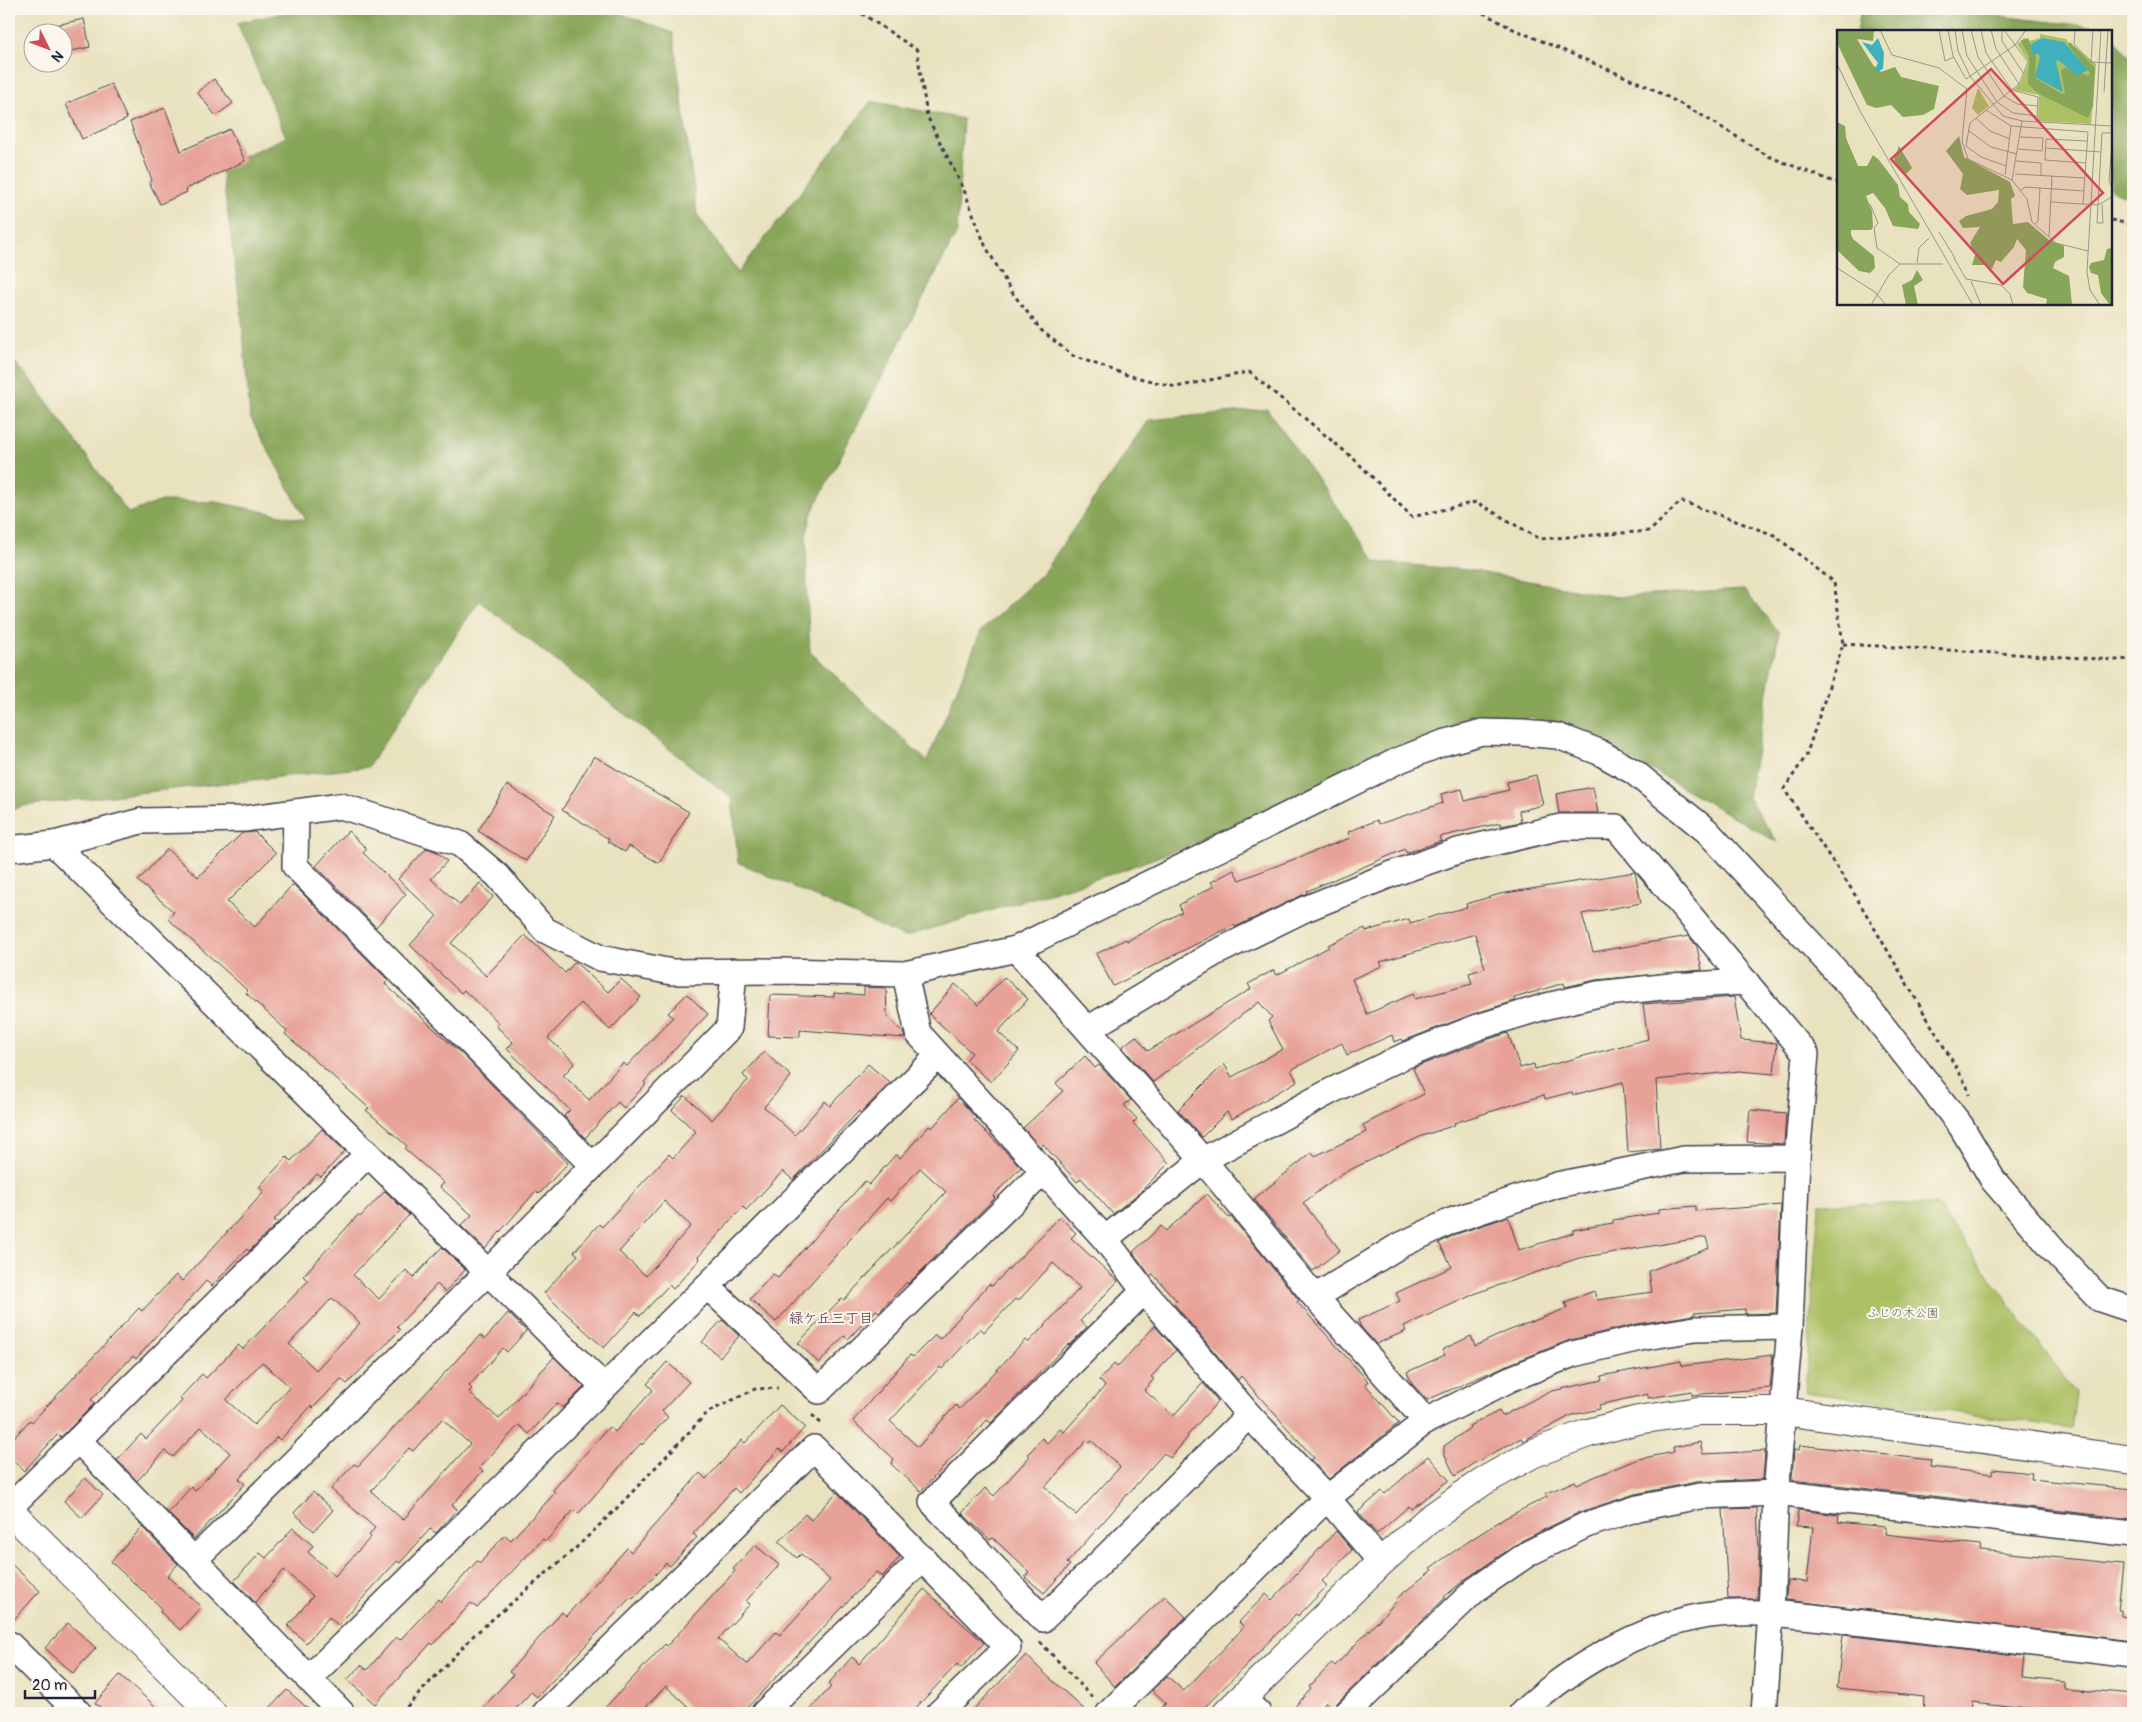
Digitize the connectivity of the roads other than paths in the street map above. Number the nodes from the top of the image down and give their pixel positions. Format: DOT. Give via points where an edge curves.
graph roads {
  1 [pos="296,812"];
  2 [pos="54,844"];
  3 [pos="9,849"];
  4 [pos="1016,949"];
  5 [pos="734,971"];
  6 [pos="904,974"];
  7 [pos="1746,982"];
  8 [pos="1088,1029"];
  9 [pos="938,1056"];
  10 [pos="368,1154"];
  11 [pos="1797,1158"];
  12 [pos="1203,1160"];
  13 [pos="593,1166"];
  14 [pos="1044,1171"];
  15 [pos="1106,1239"];
  16 [pos="488,1272"];
  17 [pos="708,1286"];
  18 [pos="1144,1290"];
  19 [pos="1315,1297"];
  20 [pos="2133,1310"];
  21 [pos="1790,1328"];
  22 [pos="604,1387"];
  23 [pos="1782,1411"];
  24 [pos="1249,1415"];
  25 [pos="1426,1421"];
  26 [pos="78,1440"];
  27 [pos="2133,1460"];
  28 [pos="1776,1493"];
  29 [pos="1327,1498"];
  30 [pos="9,1509"];
  31 [pos="2133,1534"];
  32 [pos="923,1558"];
  33 [pos="194,1560"];
  34 [pos="1381,1562"];
  35 [pos="1771,1612"];
  36 [pos="9,1644"];
  37 [pos="2133,1655"];
  38 [pos="308,1679"];
  39 [pos="1243,1708"];
  40 [pos="79,1713"];
  41 [pos="212,1713"];
  42 [pos="342,1713"];
  43 [pos="545,1713"];
  44 [pos="764,1713"];
  45 [pos="939,1713"];
  46 [pos="1109,1713"];
  47 [pos="1347,1713"];
  48 [pos="1522,1713"];
  49 [pos="1764,1713"];
  1 -- 2 [label="street" via="244,819 141,821"];
  1 -- 5 [label="street" via="341,806 460,844 497,876 544,930 600,958 672,972"];
  1 -- 13 [label="street" via="295,866"];
  2 -- 3 [label="street"];
  2 -- 10 [label="street"];
  4 -- 6 [label="street"];
  4 -- 8 [label="street"];
  4 -- 20 [label="street" via="1397,761 1482,732 1558,736 1599,752 1634,772 1707,831 1859,996 1961,1126 1993,1180 2055,1252 2100,1299"];
  5 -- 6 [label="street"];
  5 -- 13 [label="street" via="729,1028"];
  6 -- 9 [label="street" via="918,1033"];
  7 -- 8 [label="street" via="1616,827 1561,826 1458,851 1305,909 1213,954"];
  7 -- 11 [label="street" via="1806,1054"];
  7 -- 12 [label="street" via="1598,994 1478,1027 1331,1091"];
  8 -- 12 [label="street"];
  9 -- 14 [label="street"];
  9 -- 17 [label="street"];
  10 -- 16 [label="street"];
  10 -- 26 [label="street"];
  11 -- 19 [label="street" via="1684,1158 1557,1185 1451,1221 1397,1247"];
  11 -- 21 [label="street"];
  12 -- 15 [label="street"];
  12 -- 19 [label="street"];
  13 -- 16 [label="street"];
  14 -- 15 [label="street"];
  14 -- 17 [label="street" via="819,1391"];
  15 -- 18 [label="street"];
  16 -- 22 [label="street"];
  16 -- 33 [label="street"];
  17 -- 22 [label="street"];
  18 -- 24 [label="street"];
  18 -- 24 [label="street" via="932,1502 1043,1619"];
  19 -- 25 [label="street"];
  21 -- 23 [label="street"];
  21 -- 25 [label="street" via="1695,1329 1573,1354 1510,1379"];
  22 -- 38 [label="street"];
  23 -- 27 [label="street"];
  23 -- 28 [label="street"];
  23 -- 34 [label="street" via="1698,1411 1588,1432 1534,1453 1482,1482 1427,1521"];
  24 -- 29 [label="street"];
  25 -- 29 [label="street"];
  26 -- 30 [label="street"];
  26 -- 33 [label="street"];
  28 -- 31 [label="street"];
  28 -- 35 [label="street"];
  28 -- 47 [label="street" via="1700,1496 1638,1508 1586,1525 1529,1553 1475,1590"];
  29 -- 34 [label="street"];
  29 -- 46 [label="street"];
  30 -- 41 [label="street"];
  32 -- 43 [label="street" via="814,1448"];
  32 -- 44 [label="street"];
  32 -- 45 [label="street" via="1008,1646"];
  33 -- 38 [label="street"];
  34 -- 39 [label="street"];
  35 -- 37 [label="street"];
  35 -- 48 [label="street" via="1703,1616 1616,1647 1578,1668"];
  35 -- 49 [label="street"];
  36 -- 40 [label="street"];
  38 -- 42 [label="street"];
}
